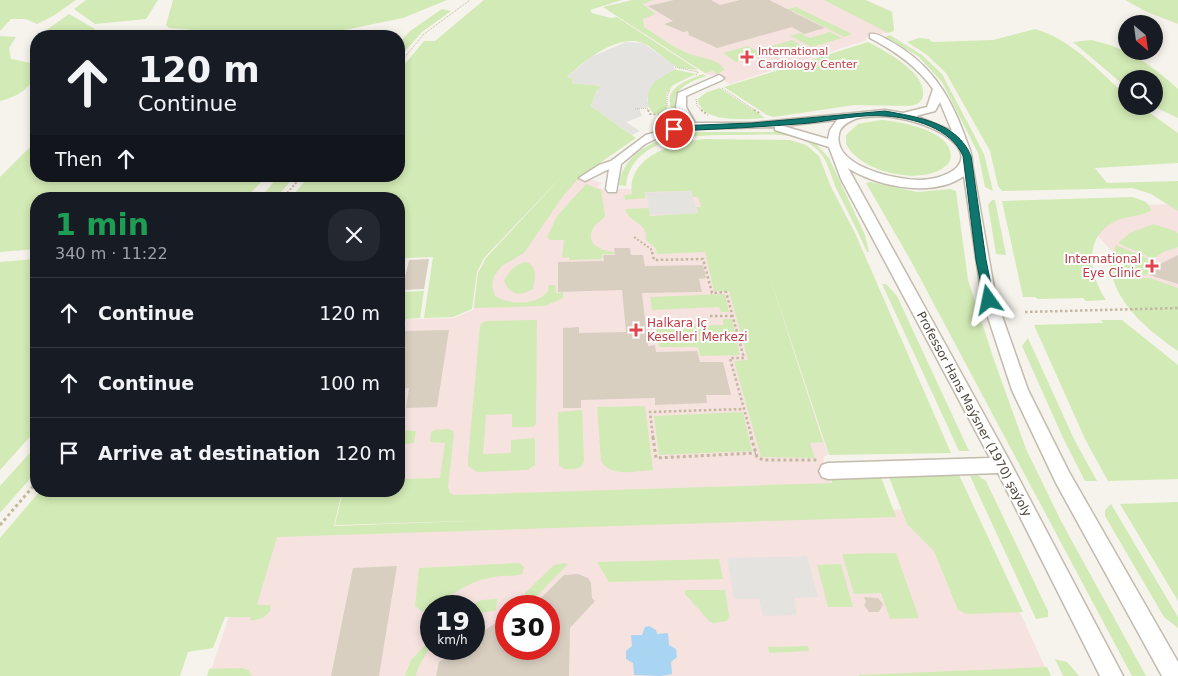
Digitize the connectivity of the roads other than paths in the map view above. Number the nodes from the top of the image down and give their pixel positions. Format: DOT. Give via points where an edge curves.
graph roads {
  1 [pos="873,36"];
  2 [pos="719,82"];
  3 [pos="938,88"];
  4 [pos="902,115"];
  5 [pos="854,116"];
  6 [pos="691,126"];
  7 [pos="752,126"];
  8 [pos="834,148"];
  9 [pos="965,156"];
  10 [pos="615,163"];
  11 [pos="585,178"];
  12 [pos="612,190"];
  13 [pos="826,465"];
  14 [pos="1002,465"];
  15 [pos="1112,676"];
  16 [pos="1174,676"];
  1 -- 3 [label="street" via="911,58"];
  2 -- 6 [label="street" via="680,94"];
  3 -- 4 [label="street" via="931,109"];
  3 -- 9 [label="street"];
  4 -- 5 [label="street"];
  4 -- 9 [label="street" via="954,137"];
  5 -- 7 [label="street"];
  5 -- 8 [label="street" via="835,127 831,135"];
  6 -- 7 [label="street"];
  6 -- 10 [label="street" via="665,131 640,141"];
  7 -- 8 [label="street" via="795,131"];
  8 -- 9 [label="street" via="846,162 870,174 918,184 951,179 961,172"];
  8 -- 14 [label="street, Professor Hans Maýsner (1970) şaýoly" via="847,179"];
  9 -- 16 [label="street" via="989,300 1023,395 1048,451"];
  10 -- 11 [label="street"];
  10 -- 12 [label="street"];
  13 -- 14 [label="street"];
  14 -- 15 [label="street, Professor Hans Maýsner (1970) şaýoly"];
}
